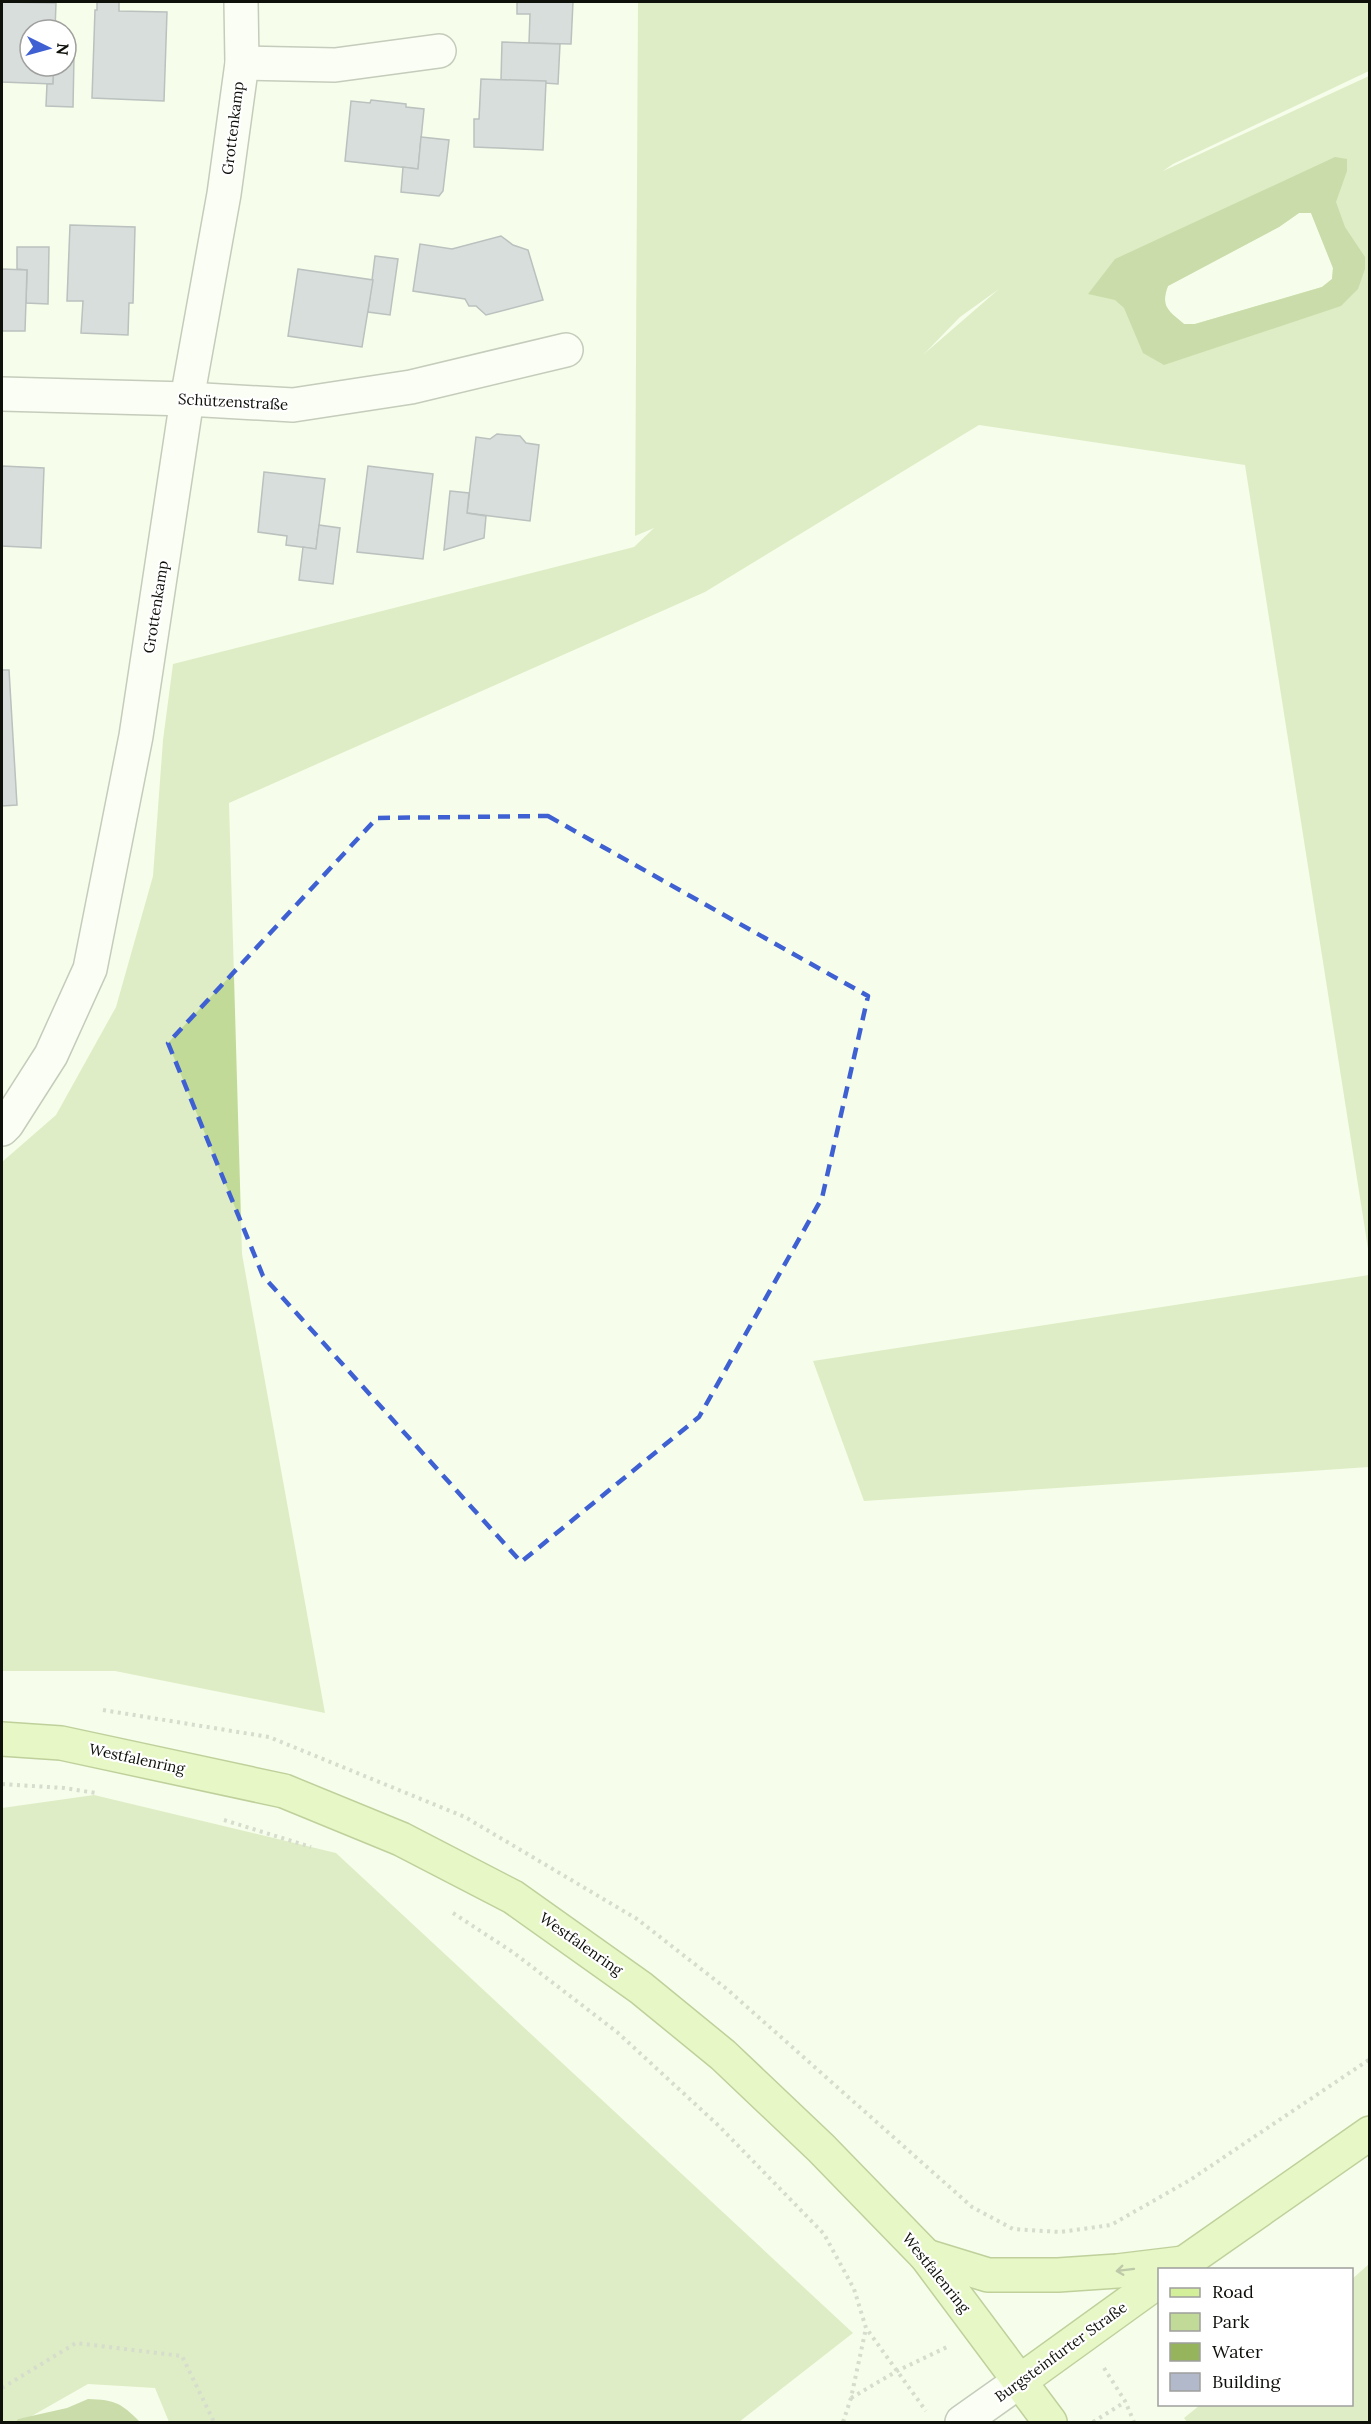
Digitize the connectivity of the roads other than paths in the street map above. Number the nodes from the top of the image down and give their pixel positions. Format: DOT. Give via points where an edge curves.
graph roads {
  1 [pos="242,2"];
  2 [pos="439,51"];
  3 [pos="242,63"];
  4 [pos="566,350"];
  5 [pos="2,394"];
  6 [pos="187,399"];
  7 [pos="2,1129"];
  8 [pos="2,1739"];
  9 [pos="1370,2133"];
  10 [pos="926,2256"];
  11 [pos="1176,2268"];
  12 [pos="1158,2271"];
  13 [pos="1158,2281"];
  14 [pos="1020,2381"];
  15 [pos="962,2422"];
  16 [pos="1050,2422"];
  1 -- 3 [label="street, Grottenkamp"];
  2 -- 3 [label="street, Grottenkamp" via="336,65"];
  3 -- 6 [label="street, Grottenkamp" via="224,194"];
  4 -- 6 [label="street, Schützenstraße" via="411,387 293,405"];
  5 -- 6 [label="street, Schützenstraße"];
  6 -- 7 [label="street, Grottenkamp" via="136,736 90,969 51,1055"];
  8 -- 10 [label="main road, Westfalenring" via="61,1743 284,1791 401,1839 513,1897 641,1988 723,2055"];
  9 -- 11 [label="main road, Burgsteinfurter Straße"];
  12 -- 10 [label="main road, one-way" via="988,2275"];
  10 -- 14 [label="main road, Westfalenring"];
  13 -- 14 [label="main road, Burgsteinfurter Straße"];
  14 -- 15 [label="street, Burgsteinfurter Straße"];
  14 -- 16 [label="main road, Westfalenring"];
}
